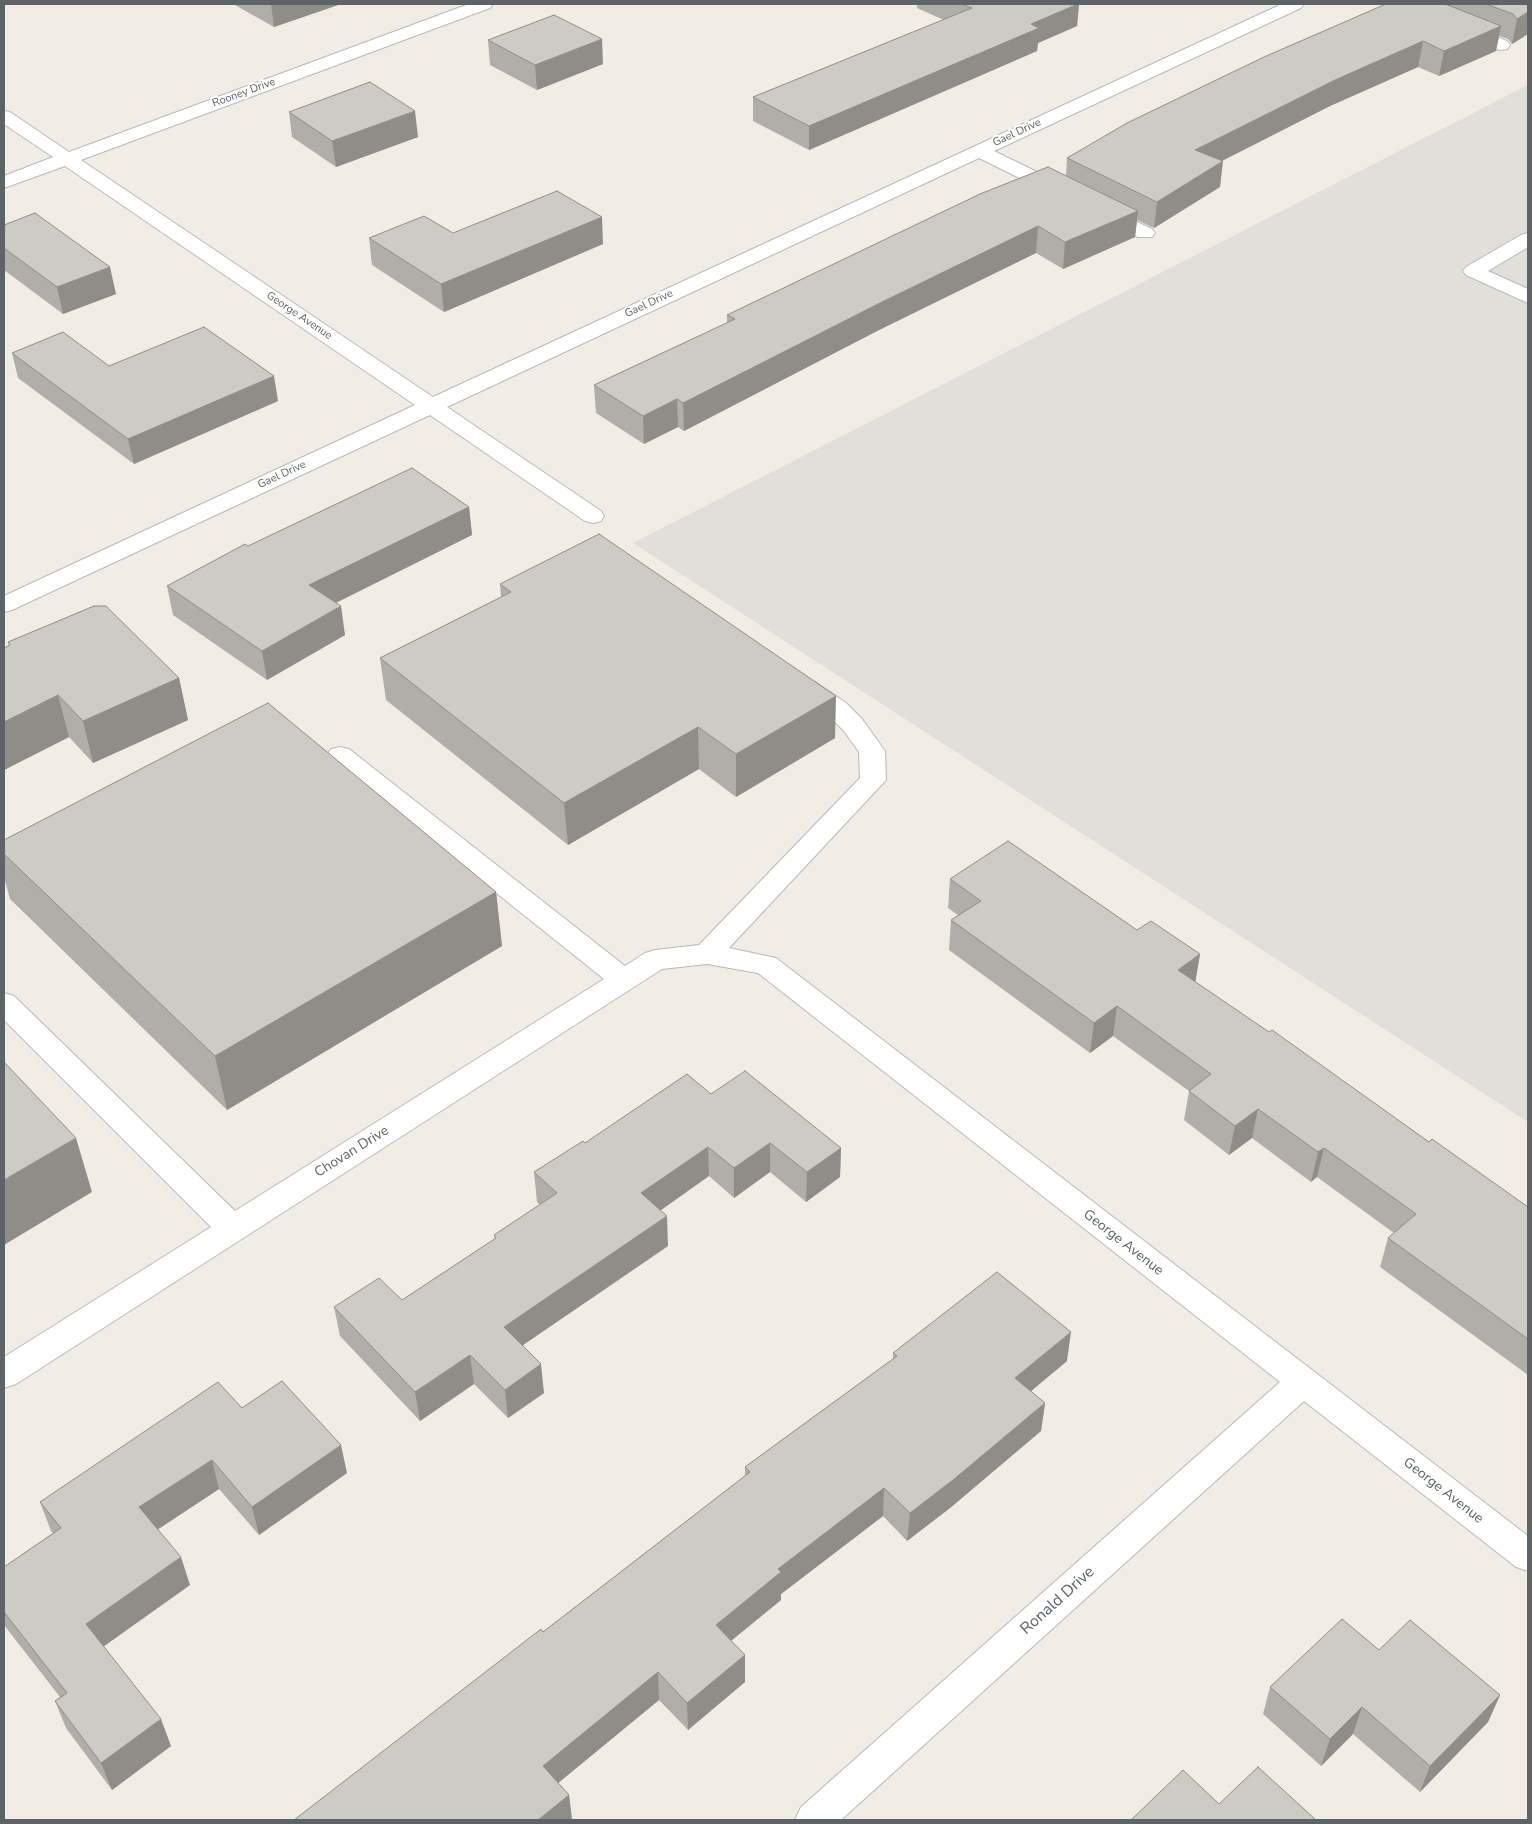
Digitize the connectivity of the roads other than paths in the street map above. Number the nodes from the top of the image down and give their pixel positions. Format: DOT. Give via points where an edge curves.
graph roads {
  1 [pos="484,4"];
  2 [pos="1295,4"];
  3 [pos="1400,4"];
  4 [pos="1501,45"];
  5 [pos="4,116"];
  6 [pos="979,151"];
  7 [pos="65,160"];
  8 [pos="4,182"];
  9 [pos="1146,233"];
  10 [pos="1528,239"];
  11 [pos="1528,297"];
  12 [pos="432,405"];
  13 [pos="594,516"];
  14 [pos="4,605"];
  15 [pos="789,677"];
  16 [pos="340,755"];
  17 [pos="707,954"];
  18 [pos="624,980"];
  19 [pos="4,1003"];
  20 [pos="232,1228"];
  21 [pos="4,1374"];
  22 [pos="1302,1382"];
  23 [pos="1528,1556"];
  24 [pos="814,1820"];
  1 -- 7 [label="street, Rooney Drive"];
  2 -- 6 [label="street, Gael Drive"];
  3 -- 4 [label="street"];
  5 -- 7 [label="street, George Avenue"];
  6 -- 9 [label="street"];
  6 -- 12 [label="street, Gael Drive"];
  7 -- 8 [label="street, Rooney Drive"];
  7 -- 12 [label="street, George Avenue"];
  10 -- 11 [label="street" via="1473,271"];
  12 -- 13 [label="street, George Avenue"];
  12 -- 14 [label="street, Gael Drive"];
  15 -- 17 [label="street" via="837,709 853,725 872,751 873,780"];
  16 -- 18 [label="street"];
  17 -- 18 [label="street, Chovan Drive" via="655,960"];
  17 -- 22 [label="street, George Avenue" via="766,965"];
  18 -- 20 [label="street, Chovan Drive"];
  19 -- 20 [label="street"];
  20 -- 21 [label="street, Chovan Drive"];
  22 -- 23 [label="street, George Avenue"];
  22 -- 24 [label="street, Ronald Drive"];
}
